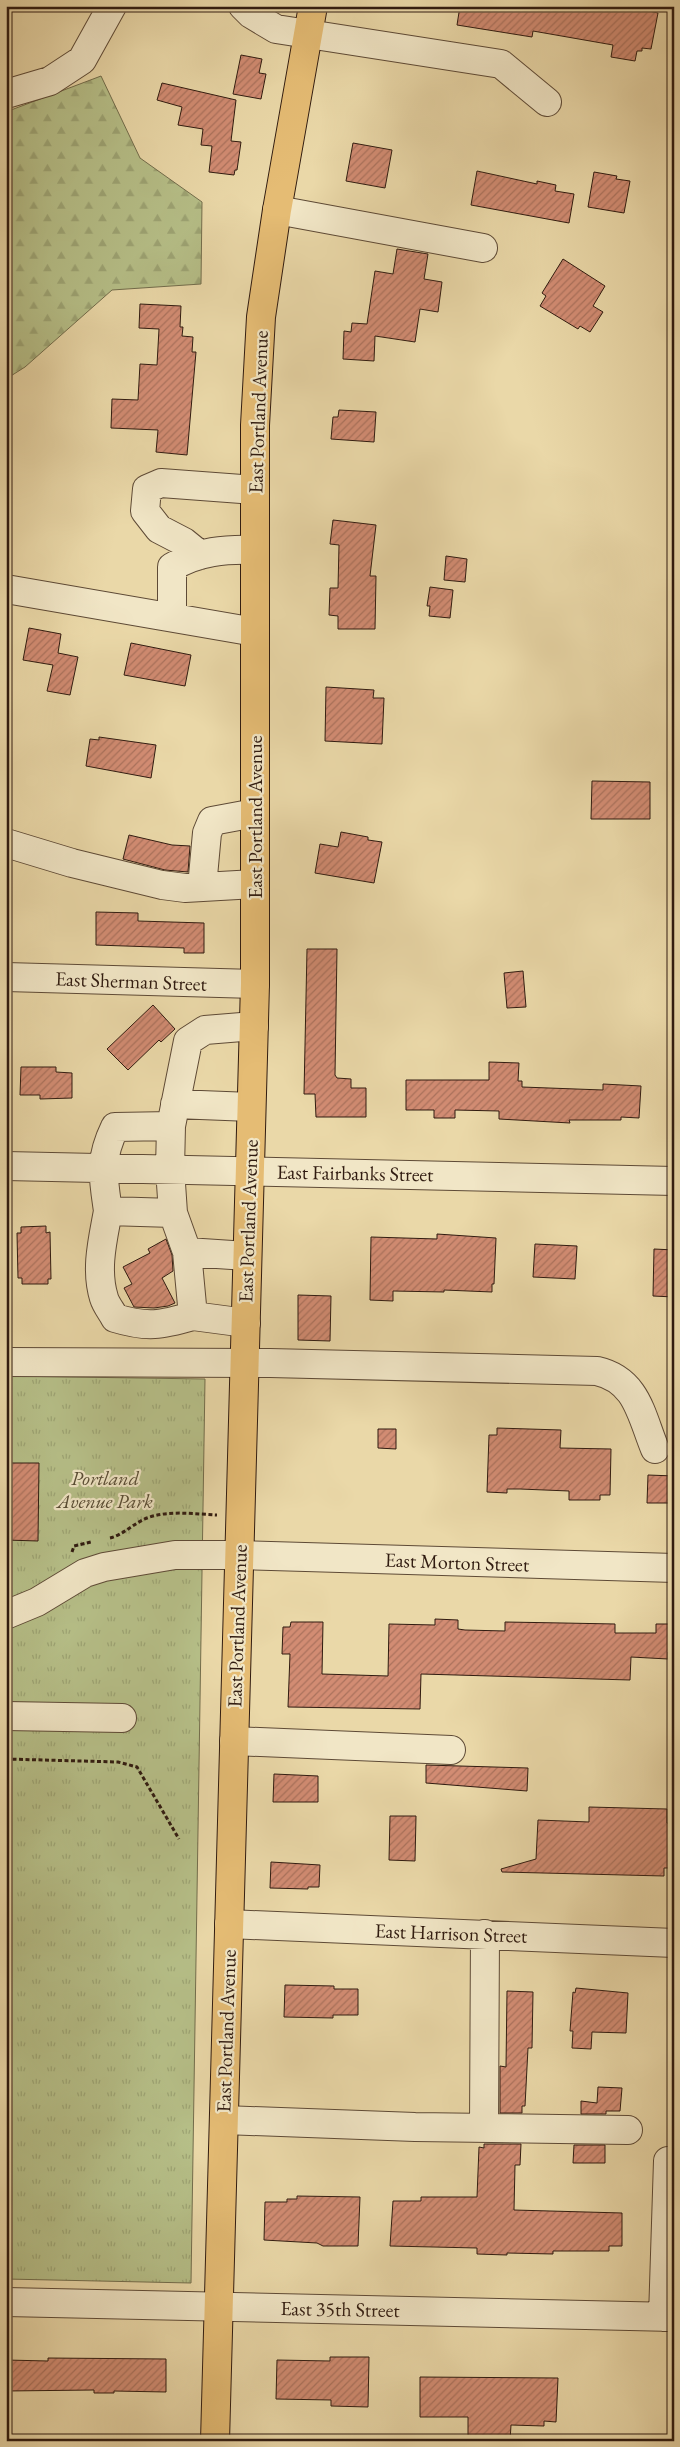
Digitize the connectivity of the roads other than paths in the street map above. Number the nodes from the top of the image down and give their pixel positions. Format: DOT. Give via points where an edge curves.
graph roads {
  1 [pos="112,6"];
  2 [pos="243,6"];
  3 [pos="313,6"];
  4 [pos="308,36"];
  5 [pos="6,94"];
  6 [pos="548,102"];
  7 [pos="277,210"];
  8 [pos="483,248"];
  9 [pos="255,490"];
  10 [pos="255,550"];
  11 [pos="200,555"];
  12 [pos="6,590"];
  13 [pos="172,617"];
  14 [pos="255,632"];
  15 [pos="255,813"];
  16 [pos="6,844"];
  17 [pos="255,884"];
  18 [pos="202,887"];
  19 [pos="6,977"];
  20 [pos="255,984"];
  21 [pos="254,1026"];
  22 [pos="251,1107"];
  23 [pos="173,1115"];
  24 [pos="6,1166"];
  25 [pos="102,1167"];
  26 [pos="170,1169"];
  27 [pos="250,1170"];
  28 [pos="674,1181"];
  29 [pos="108,1211"];
  30 [pos="173,1213"];
  31 [pos="187,1252"];
  32 [pos="247,1256"];
  33 [pos="193,1316"];
  34 [pos="246,1323"];
  35 [pos="6,1362"];
  36 [pos="244,1365"];
  37 [pos="655,1449"];
  38 [pos="239,1555"];
  39 [pos="674,1568"];
  40 [pos="8,1614"];
  41 [pos="6,1716"];
  42 [pos="122,1718"];
  43 [pos="234,1741"];
  44 [pos="451,1750"];
  45 [pos="229,1924"];
  46 [pos="485,1934"];
  47 [pos="674,1943"];
  48 [pos="224,2120"];
  49 [pos="484,2127"];
  50 [pos="628,2130"];
  51 [pos="668,2161"];
  52 [pos="6,2302"];
  53 [pos="219,2306"];
  54 [pos="668,2317"];
  55 [pos="215,2441"];
  1 -- 5 [label="street" via="82,60 50,81"];
  2 -- 4 [label="street" via="276,29"];
  3 -- 4 [label="main road, East Portland Avenue"];
  4 -- 6 [label="street" via="501,64"];
  4 -- 7 [label="main road, East Portland Avenue"];
  7 -- 8 [label="street"];
  7 -- 9 [label="main road, East Portland Avenue" via="261,317"];
  9 -- 10 [label="main road, East Portland Avenue"];
  9 -- 11 [label="street" via="161,483 147,489 145,511 159,529"];
  10 -- 11 [label="street" via="219,549"];
  10 -- 14 [label="main road, East Portland Avenue"];
  11 -- 13 [label="street" via="172,567"];
  12 -- 13 [label="street"];
  13 -- 14 [label="street"];
  14 -- 15 [label="main road, East Portland Avenue"];
  15 -- 17 [label="main road, East Portland Avenue"];
  15 -- 18 [label="street" via="212,821 207,833"];
  16 -- 18 [label="street" via="138,880 185,888"];
  17 -- 18 [label="street"];
  17 -- 20 [label="main road, East Portland Avenue"];
  19 -- 20 [label="street, East Sherman Street"];
  20 -- 21 [label="main road, East Portland Avenue"];
  21 -- 22 [label="main road, East Portland Avenue"];
  21 -- 23 [label="street" via="205,1030 188,1041"];
  22 -- 23 [label="street"];
  22 -- 27 [label="main road, East Portland Avenue"];
  23 -- 25 [label="street" via="115,1127 106,1145"];
  23 -- 26 [label="street"];
  24 -- 25 [label="street, East Fairbanks Street"];
  25 -- 26 [label="street, East Fairbanks Street"];
  25 -- 29 [label="street"];
  26 -- 27 [label="street, East Fairbanks Street"];
  26 -- 30 [label="street"];
  27 -- 28 [label="street, East Fairbanks Street"];
  27 -- 32 [label="main road, East Portland Avenue"];
  29 -- 30 [label="street"];
  29 -- 33 [label="street" via="100,1274 104,1298 115,1318 134,1324 160,1325"];
  30 -- 31 [label="street"];
  31 -- 32 [label="street"];
  31 -- 33 [label="street"];
  32 -- 34 [label="main road, East Portland Avenue"];
  33 -- 34 [label="street"];
  34 -- 36 [label="main road, East Portland Avenue"];
  35 -- 36 [label="street"];
  36 -- 37 [label="street" via="597,1371 610,1374 630,1389"];
  36 -- 38 [label="main road, East Portland Avenue"];
  38 -- 39 [label="street, East Morton Street"];
  38 -- 40 [label="street, East Morton Street" via="175,1555 104,1567 85,1573 37,1602"];
  38 -- 43 [label="main road, East Portland Avenue"];
  41 -- 42 [label="street"];
  43 -- 44 [label="street"];
  43 -- 45 [label="main road, East Portland Avenue"];
  45 -- 46 [label="street, East Harrison Street"];
  45 -- 48 [label="main road, East Portland Avenue"];
  46 -- 47 [label="street, East Harrison Street"];
  46 -- 49 [label="street"];
  48 -- 49 [label="street"];
  48 -- 53 [label="main road, East Portland Avenue"];
  49 -- 50 [label="street"];
  51 -- 54 [label="street"];
  52 -- 53 [label="street, East 35th Street"];
  53 -- 54 [label="street, East 35th Street"];
  53 -- 55 [label="main road, East Portland Avenue"];
}
